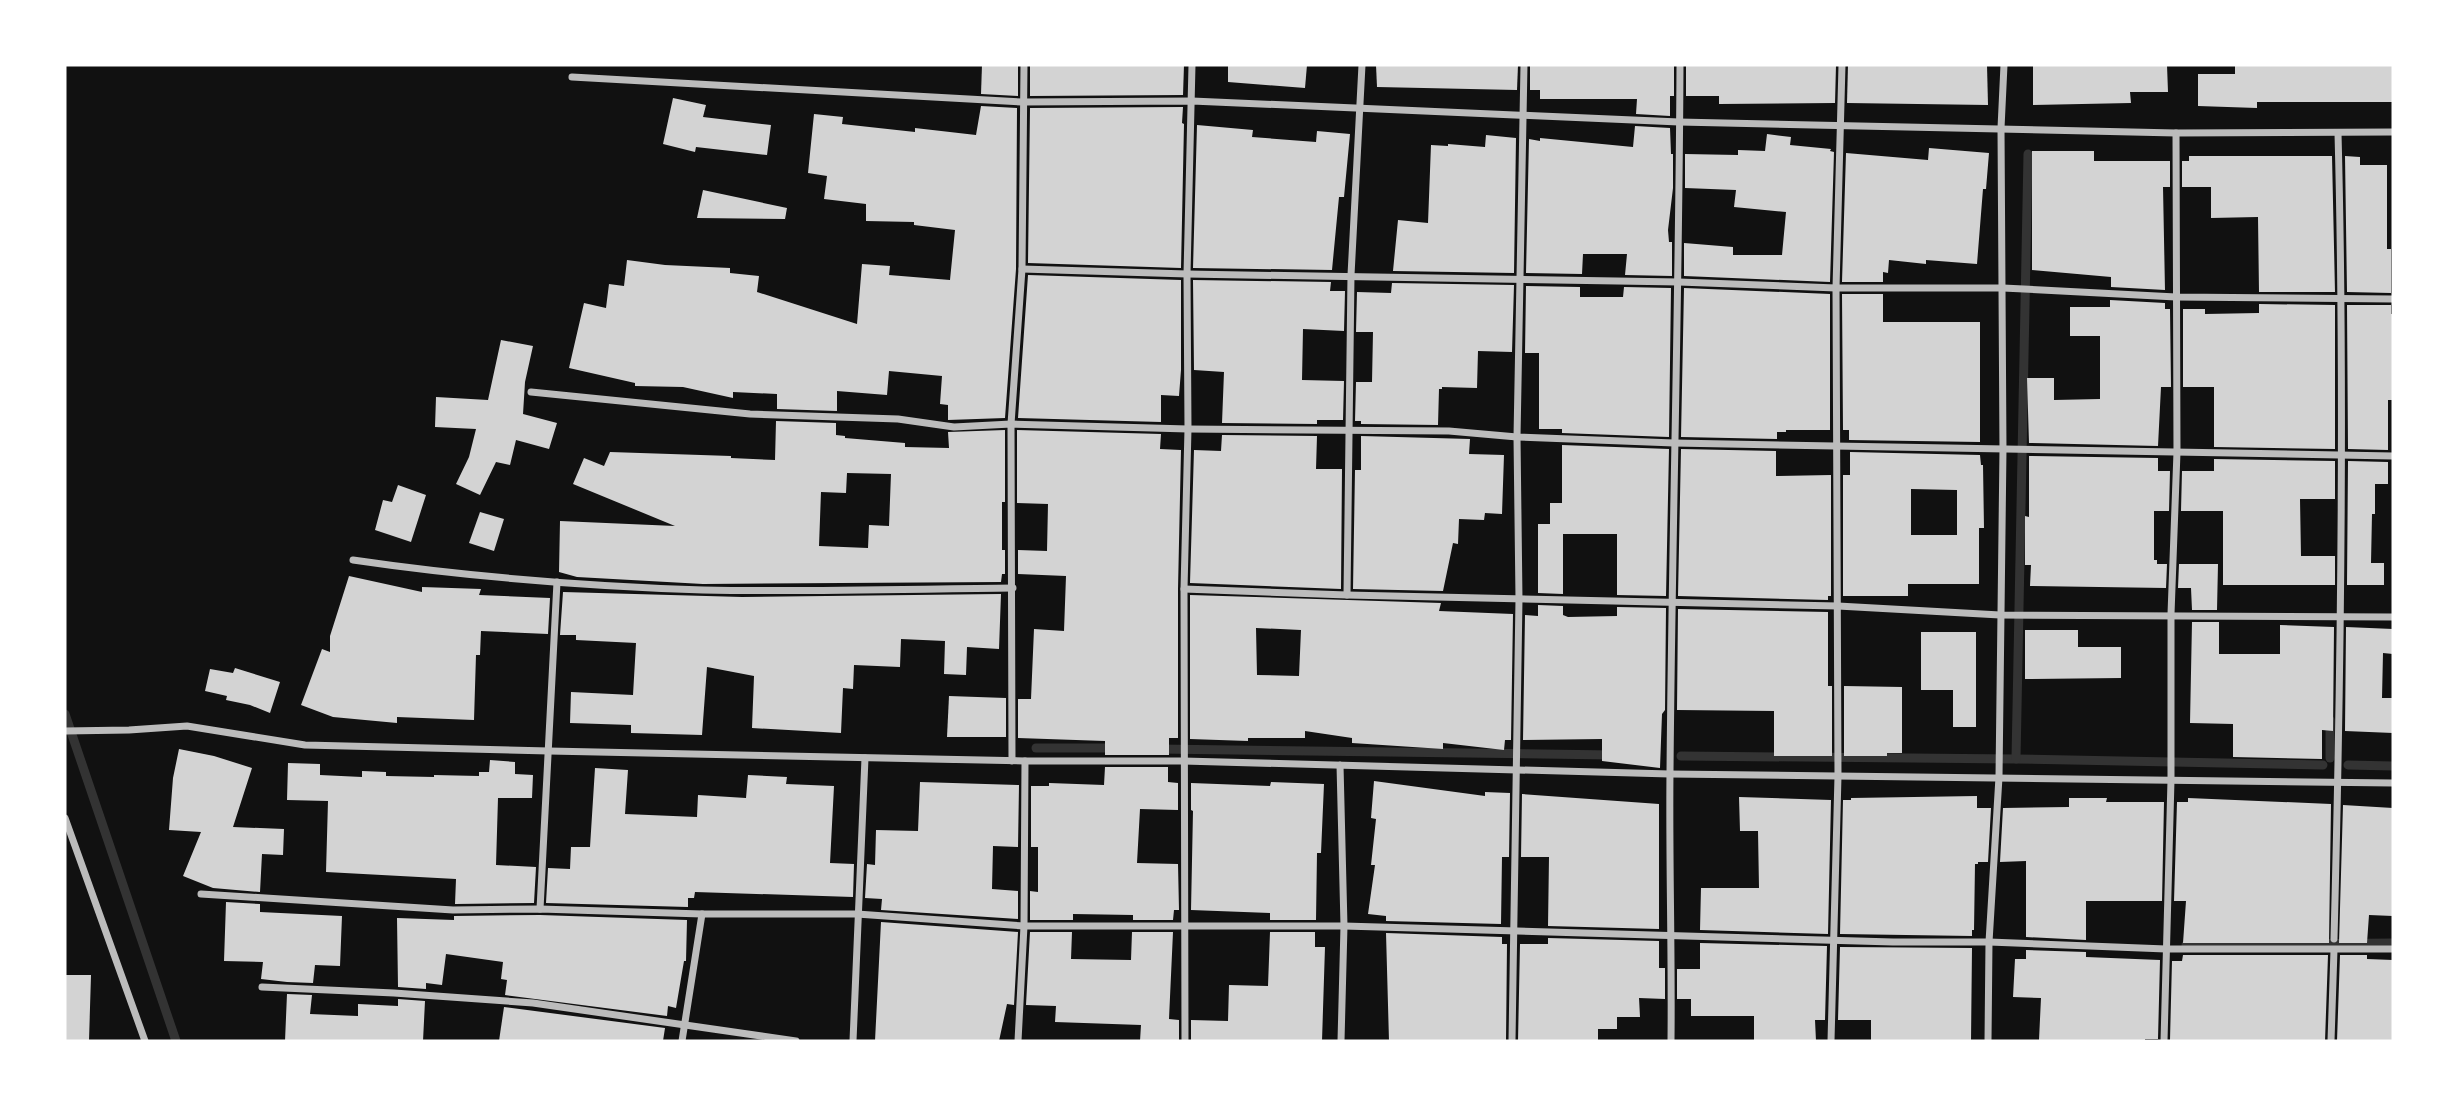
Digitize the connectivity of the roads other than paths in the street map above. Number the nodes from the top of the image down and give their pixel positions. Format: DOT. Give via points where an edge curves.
graph roads {
  1 [pos="1024,65"];
  2 [pos="1192,65"];
  3 [pos="1362,65"];
  4 [pos="1524,65"];
  5 [pos="1679,65"];
  6 [pos="1842,65"];
  7 [pos="2004,65"];
  8 [pos="572,77"];
  9 [pos="1192,101"];
  10 [pos="1022,102"];
  11 [pos="1359,107"];
  12 [pos="1522,114"];
  13 [pos="1679,122"];
  14 [pos="1841,126"];
  15 [pos="2001,128"];
  16 [pos="2393,132"];
  17 [pos="2176,133"];
  18 [pos="2338,133"];
  19 [pos="1022,269"];
  20 [pos="1187,274"];
  21 [pos="1351,275"];
  22 [pos="1521,280"];
  23 [pos="1679,282"];
  24 [pos="1836,288"];
  25 [pos="2003,288"];
  26 [pos="2176,297"];
  27 [pos="2342,298"];
  28 [pos="2393,299"];
  29 [pos="531,392"];
  30 [pos="1011,424"];
  31 [pos="1188,429"];
  32 [pos="1349,431"];
  33 [pos="1517,437"];
  34 [pos="1674,443"];
  35 [pos="1838,446"];
  36 [pos="2004,449"];
  37 [pos="2177,452"];
  38 [pos="2341,455"];
  39 [pos="2393,456"];
  40 [pos="353,560"];
  41 [pos="557,582"];
  42 [pos="1013,589"];
  43 [pos="1184,589"];
  44 [pos="1347,595"];
  45 [pos="1519,599"];
  46 [pos="1674,603"];
  47 [pos="1838,606"];
  48 [pos="2171,614"];
  49 [pos="2000,615"];
  50 [pos="2340,617"];
  51 [pos="2393,617"];
  52 [pos="65,731"];
  53 [pos="549,751"];
  54 [pos="864,758"];
  55 [pos="1012,761"];
  56 [pos="1025,761"];
  57 [pos="1183,761"];
  58 [pos="1340,765"];
  59 [pos="1514,769"];
  60 [pos="1670,774"];
  61 [pos="1838,776"];
  62 [pos="1999,777"];
  63 [pos="2171,780"];
  64 [pos="2338,783"];
  65 [pos="2393,783"];
  66 [pos="65,818"];
  67 [pos="201,894"];
  68 [pos="540,909"];
  69 [pos="702,914"];
  70 [pos="858,914"];
  71 [pos="1183,925"];
  72 [pos="1024,926"];
  73 [pos="1344,926"];
  74 [pos="1513,930"];
  75 [pos="1673,936"];
  76 [pos="1834,939"];
  77 [pos="2334,939"];
  78 [pos="1989,942"];
  79 [pos="2166,949"];
  80 [pos="2393,949"];
  81 [pos="2334,950"];
  82 [pos="262,987"];
  83 [pos="684,1023"];
  84 [pos="145,1041"];
  85 [pos="682,1041"];
  86 [pos="796,1041"];
  87 [pos="853,1041"];
  88 [pos="1018,1041"];
  89 [pos="1185,1041"];
  90 [pos="1341,1041"];
  91 [pos="1511,1041"];
  92 [pos="1671,1041"];
  93 [pos="1831,1041"];
  94 [pos="1988,1041"];
  95 [pos="2164,1041"];
  96 [pos="2331,1041"];
  1 -- 10 [label="street"];
  2 -- 9 [label="street"];
  3 -- 11 [label="street"];
  4 -- 12 [label="street"];
  5 -- 13 [label="street"];
  6 -- 14 [label="street"];
  7 -- 15 [label="street"];
  8 -- 10 [label="street"];
  9 -- 10 [label="street"];
  9 -- 11 [label="street"];
  9 -- 20 [label="street"];
  10 -- 19 [label="street"];
  11 -- 12 [label="street"];
  11 -- 21 [label="street"];
  12 -- 13 [label="street"];
  12 -- 22 [label="street"];
  13 -- 14 [label="street"];
  13 -- 23 [label="street"];
  14 -- 15 [label="street"];
  14 -- 24 [label="street"];
  15 -- 17 [label="street"];
  15 -- 25 [label="street"];
  16 -- 18 [label="street"];
  17 -- 18 [label="street"];
  17 -- 26 [label="street"];
  18 -- 27 [label="street"];
  19 -- 20 [label="street"];
  19 -- 30 [label="street"];
  20 -- 21 [label="street"];
  20 -- 31 [label="street"];
  21 -- 22 [label="street"];
  21 -- 32 [label="street"];
  22 -- 23 [label="street"];
  22 -- 33 [label="street"];
  23 -- 24 [label="street"];
  23 -- 34 [label="street"];
  24 -- 25 [label="street"];
  24 -- 35 [label="street"];
  25 -- 26 [label="street"];
  25 -- 36 [label="street"];
  26 -- 27 [label="street"];
  26 -- 37 [label="street"];
  27 -- 28 [label="street"];
  27 -- 38 [label="street"];
  29 -- 30 [label="street" via="750,414 898,419 954,427"];
  30 -- 31 [label="street"];
  30 -- 42 [label="street"];
  31 -- 32 [label="street"];
  31 -- 43 [label="street"];
  32 -- 33 [label="street" via="1449,430"];
  32 -- 44 [label="street"];
  33 -- 34 [label="street"];
  33 -- 45 [label="street"];
  34 -- 35 [label="street"];
  34 -- 46 [label="street"];
  35 -- 36 [label="street"];
  35 -- 47 [label="street"];
  36 -- 37 [label="street"];
  36 -- 49 [label="street"];
  37 -- 38 [label="street"];
  37 -- 48 [label="street"];
  38 -- 39 [label="street"];
  38 -- 50 [label="street"];
  40 -- 41 [label="street"];
  41 -- 42 [label="street" via="704,590"];
  41 -- 53 [label="street"];
  42 -- 55 [label="street"];
  43 -- 44 [label="street"];
  43 -- 57 [label="street"];
  44 -- 45 [label="street"];
  45 -- 46 [label="street"];
  45 -- 59 [label="street"];
  46 -- 47 [label="street"];
  46 -- 60 [label="street"];
  47 -- 49 [label="street"];
  47 -- 61 [label="street"];
  48 -- 49 [label="street"];
  48 -- 50 [label="street"];
  48 -- 63 [label="street"];
  49 -- 62 [label="street"];
  50 -- 51 [label="street"];
  50 -- 64 [label="street"];
  52 -- 53 [label="street" via="187,726 305,745"];
  53 -- 54 [label="street"];
  53 -- 68 [label="street"];
  54 -- 55 [label="street"];
  54 -- 70 [label="street"];
  55 -- 56 [label="street"];
  56 -- 57 [label="street"];
  56 -- 72 [label="street"];
  57 -- 58 [label="street"];
  57 -- 71 [label="street"];
  58 -- 59 [label="street"];
  58 -- 73 [label="street"];
  59 -- 60 [label="street"];
  59 -- 74 [label="street"];
  60 -- 61 [label="street"];
  60 -- 75 [label="street"];
  61 -- 62 [label="street"];
  61 -- 76 [label="street"];
  62 -- 63 [label="street"];
  62 -- 78 [label="street"];
  63 -- 64 [label="street"];
  63 -- 79 [label="street"];
  64 -- 65 [label="street"];
  64 -- 77 [label="street"];
  66 -- 84 [label="street"];
  67 -- 68 [label="street" via="453,910"];
  68 -- 69 [label="street"];
  69 -- 70 [label="street"];
  69 -- 83 [label="street"];
  70 -- 72 [label="street"];
  70 -- 87 [label="street"];
  71 -- 72 [label="street"];
  71 -- 73 [label="street"];
  71 -- 89 [label="street"];
  72 -- 88 [label="street"];
  73 -- 74 [label="street"];
  73 -- 90 [label="street"];
  74 -- 75 [label="street"];
  74 -- 91 [label="street"];
  75 -- 76 [label="street"];
  75 -- 92 [label="street"];
  76 -- 78 [label="street"];
  76 -- 93 [label="street"];
  78 -- 79 [label="street"];
  78 -- 94 [label="street"];
  79 -- 81 [label="street"];
  79 -- 95 [label="street"];
  80 -- 81 [label="street"];
  81 -- 96 [label="street"];
  82 -- 83 [label="street" via="533,1003"];
  83 -- 85 [label="street"];
  83 -- 86 [label="street"];
}
